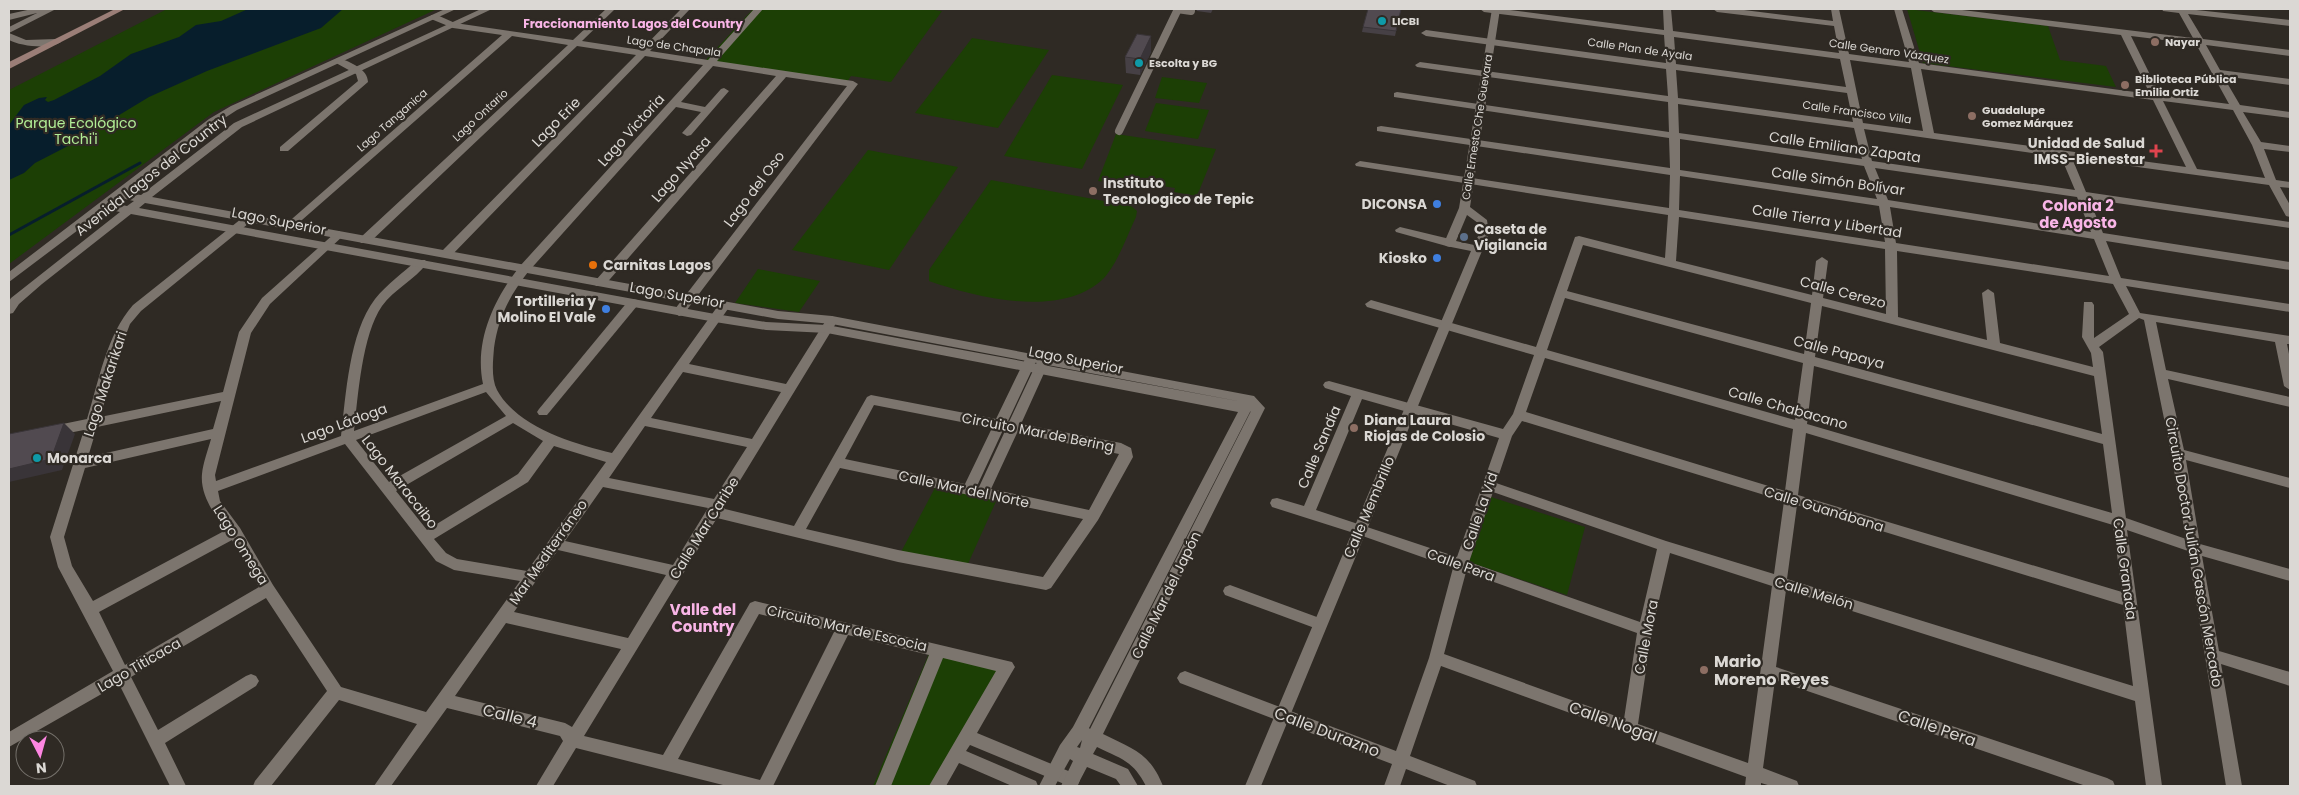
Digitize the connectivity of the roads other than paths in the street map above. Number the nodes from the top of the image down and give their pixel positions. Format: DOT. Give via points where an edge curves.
graph roads {
  1 [pos="42,9"];
  2 [pos="52,9"];
  3 [pos="120,9"];
  4 [pos="452,9"];
  5 [pos="488,9"];
  6 [pos="611,9"];
  7 [pos="686,9"];
  8 [pos="759,9"];
  9 [pos="1177,9"];
  10 [pos="1192,9"];
  11 [pos="1484,9"];
  12 [pos="1667,9"];
  13 [pos="1717,9"];
  14 [pos="1835,9"];
  15 [pos="1898,9"];
  16 [pos="1934,9"];
  17 [pos="2009,9"];
  18 [pos="2166,9"];
  19 [pos="1496,10"];
  20 [pos="2181,10"];
  21 [pos="434,17"];
  22 [pos="9,18"];
  23 [pos="2012,19"];
  24 [pos="1837,24"];
  25 [pos="2290,24"];
  26 [pos="458,25"];
  27 [pos="9,30"];
  28 [pos="1669,32"];
  29 [pos="2124,32"];
  30 [pos="510,33"];
  31 [pos="1426,33"];
  32 [pos="9,36"];
  33 [pos="56,42"];
  34 [pos="575,42"];
  35 [pos="1491,42"];
  36 [pos="2199,42"];
  37 [pos="9,48"];
  38 [pos="42,49"];
  39 [pos="642,53"];
  40 [pos="2290,53"];
  41 [pos="1843,56"];
  42 [pos="339,61"];
  43 [pos="710,63"];
  44 [pos="1420,65"];
  45 [pos="1670,65"];
  46 [pos="9,66"];
  47 [pos="1915,66"];
  48 [pos="355,70"];
  49 [pos="2216,72"];
  50 [pos="1486,73"];
  51 [pos="783,74"];
  52 [pos="2290,82"];
  53 [pos="853,84"];
  54 [pos="1851,90"];
  55 [pos="724,91"];
  56 [pos="1396,95"];
  57 [pos="2157,98"];
  58 [pos="1672,99"];
  59 [pos="673,103"];
  60 [pos="1480,108"];
  61 [pos="2237,108"];
  62 [pos="707,110"];
  63 [pos="2290,115"];
  64 [pos="1858,124"];
  65 [pos="1381,129"];
  66 [pos="1119,131"];
  67 [pos="686,133"];
  68 [pos="1929,134"];
  69 [pos="1673,135"];
  70 [pos="1475,144"];
  71 [pos="2257,145"];
  72 [pos="284,149"];
  73 [pos="2290,149"];
  74 [pos="2066,154"];
  75 [pos="1360,164"];
  76 [pos="1868,164"];
  77 [pos="2192,170"];
  78 [pos="1675,173"];
  79 [pos="1470,182"];
  80 [pos="2272,182"];
  81 [pos="2290,185"];
  82 [pos="116,194"];
  83 [pos="2081,194"];
  84 [pos="143,199"];
  85 [pos="1884,203"];
  86 [pos="102,206"];
  87 [pos="1464,208"];
  88 [pos="128,210"];
  89 [pos="1675,213"];
  90 [pos="2290,214"];
  91 [pos="250,217"];
  92 [pos="290,225"];
  93 [pos="2290,225"];
  94 [pos="234,228"];
  95 [pos="1400,230"];
  96 [pos="339,235"];
  97 [pos="2098,235"];
  98 [pos="365,240"];
  99 [pos="1579,240"];
  100 [pos="1450,242"];
  101 [pos="328,246"];
  102 [pos="1891,246"];
  103 [pos="1478,249"];
  104 [pos="446,254"];
  105 [pos="1822,261"];
  106 [pos="1670,262"];
  107 [pos="421,263"];
  108 [pos="2290,266"];
  109 [pos="524,269"];
  110 [pos="9,278"];
  111 [pos="514,281"];
  112 [pos="2118,281"];
  113 [pos="600,283"];
  114 [pos="1561,293"];
  115 [pos="1988,293"];
  116 [pos="689,299"];
  117 [pos="1815,300"];
  118 [pos="633,303"];
  119 [pos="1371,304"];
  120 [pos="2088,305"];
  121 [pos="724,306"];
  122 [pos="2290,308"];
  123 [pos="9,310"];
  124 [pos="679,312"];
  125 [pos="2142,316"];
  126 [pos="715,318"];
  127 [pos="1892,321"];
  128 [pos="829,324"];
  129 [pos="1446,325"];
  130 [pos="2285,340"];
  131 [pos="1994,346"];
  132 [pos="2094,349"];
  133 [pos="1541,352"];
  134 [pos="1808,359"];
  135 [pos="1036,363"];
  136 [pos="680,368"];
  137 [pos="2100,373"];
  138 [pos="2160,373"];
  139 [pos="1329,385"];
  140 [pos="489,386"];
  141 [pos="2290,386"];
  142 [pos="789,389"];
  143 [pos="1358,393"];
  144 [pos="230,395"];
  145 [pos="2290,402"];
  146 [pos="1251,404"];
  147 [pos="1411,408"];
  148 [pos="543,412"];
  149 [pos="1519,415"];
  150 [pos="514,417"];
  151 [pos="642,421"];
  152 [pos="93,423"];
  153 [pos="1007,426"];
  154 [pos="1799,426"];
  155 [pos="218,433"];
  156 [pos="37,435"];
  157 [pos="1506,435"];
  158 [pos="347,438"];
  159 [pos="551,440"];
  160 [pos="2108,441"];
  161 [pos="755,444"];
  162 [pos="2178,453"];
  163 [pos="615,459"];
  164 [pos="836,462"];
  165 [pos="80,464"];
  166 [pos="599,481"];
  167 [pos="2290,483"];
  168 [pos="1488,486"];
  169 [pos="210,489"];
  170 [pos="969,489"];
  171 [pos="387,490"];
  172 [pos="983,493"];
  173 [pos="1790,499"];
  174 [pos="1278,502"];
  175 [pos="718,505"];
  176 [pos="1308,513"];
  177 [pos="1093,516"];
  178 [pos="2119,521"];
  179 [pos="1360,529"];
  180 [pos="235,532"];
  181 [pos="797,532"];
  182 [pos="424,538"];
  183 [pos="554,544"];
  184 [pos="1666,546"];
  185 [pos="2194,548"];
  186 [pos="1461,565"];
  187 [pos="676,572"];
  188 [pos="2290,575"];
  189 [pos="531,577"];
  190 [pos="1779,582"];
  191 [pos="268,589"];
  192 [pos="1230,591"];
  193 [pos="2130,602"];
  194 [pos="90,610"];
  195 [pos="503,616"];
  196 [pos="1320,624"];
  197 [pos="844,628"];
  198 [pos="1645,630"];
  199 [pos="631,645"];
  200 [pos="940,650"];
  201 [pos="2212,655"];
  202 [pos="1436,658"];
  203 [pos="1768,671"];
  204 [pos="122,675"];
  205 [pos="1186,678"];
  206 [pos="2290,680"];
  207 [pos="251,682"];
  208 [pos="336,692"];
  209 [pos="2142,696"];
  210 [pos="443,700"];
  211 [pos="1283,715"];
  212 [pos="429,720"];
  213 [pos="1630,728"];
  214 [pos="1079,732"];
  215 [pos="966,736"];
  216 [pos="1095,738"];
  217 [pos="9,740"];
  218 [pos="572,740"];
  219 [pos="155,741"];
  220 [pos="1066,750"];
  221 [pos="955,754"];
  222 [pos="1084,758"];
  223 [pos="1401,760"];
  224 [pos="667,763"];
  225 [pos="1050,780"];
  226 [pos="1754,780"];
  227 [pos="1071,783"];
  228 [pos="178,786"];
  229 [pos="262,786"];
  230 [pos="382,786"];
  231 [pos="544,786"];
  232 [pos="756,786"];
  233 [pos="765,786"];
  234 [pos="883,786"];
  235 [pos="937,786"];
  236 [pos="1030,786"];
  237 [pos="1130,786"];
  238 [pos="1155,786"];
  239 [pos="1253,786"];
  240 [pos="1392,786"];
  241 [pos="1469,786"];
  242 [pos="1791,786"];
  243 [pos="2107,786"];
  244 [pos="2154,786"];
  245 [pos="2234,786"];
  1 -- 22 [label="street"];
  2 -- 27 [label="street"];
  3 -- 33 [label="main road"];
  4 -- 21 [label="street, Avenida Lagos del Country"];
  5 -- 26 [label="street, Avenida Lagos del Country"];
  6 -- 34 [label="street, Lago Ontario"];
  7 -- 39 [label="street, Lago Erie"];
  8 -- 43 [label="street, Lago Victoria"];
  9 -- 10 [label="street"];
  9 -- 66 [label="street"];
  11 -- 19 [label="street, Calle Genaro Vázquez"];
  12 -- 28 [label="street"];
  13 -- 24 [label="street"];
  14 -- 24 [label="street"];
  15 -- 47 [label="street"];
  16 -- 23 [label="street"];
  17 -- 23 [label="street"];
  18 -- 20 [label="street"];
  19 -- 28 [label="street, Calle Genaro Vázquez"];
  19 -- 35 [label="street, Calle Ernesto Che Guevara"];
  20 -- 25 [label="street"];
  20 -- 36 [label="street"];
  21 -- 26 [label="street, Lago de Chapala"];
  21 -- 42 [label="street, Avenida Lagos del Country"];
  23 -- 29 [label="street"];
  24 -- 41 [label="street"];
  26 -- 30 [label="street, Lago de Chapala"];
  26 -- 48 [label="street, Avenida Lagos del Country"];
  28 -- 41 [label="street, Calle Genaro Vázquez"];
  28 -- 45 [label="street"];
  29 -- 36 [label="street"];
  29 -- 57 [label="street"];
  30 -- 34 [label="street, Lago de Chapala"];
  30 -- 92 [label="street, Lago Tanganica"];
  31 -- 35 [label="street, Calle Plan de Ayala"];
  32 -- 33 [label="street" via="23,42"];
  33 -- 38 [label="main road"];
  34 -- 39 [label="street, Lago de Chapala"];
  34 -- 98 [label="street, Lago Ontario"];
  35 -- 45 [label="street, Calle Plan de Ayala"];
  35 -- 50 [label="street, Calle Ernesto Che Guevara"];
  36 -- 40 [label="street"];
  36 -- 49 [label="street"];
  37 -- 38 [label="street"];
  38 -- 46 [label="main road"];
  39 -- 43 [label="street, Lago de Chapala"];
  39 -- 104 [label="street, Lago Erie"];
  41 -- 47 [label="street, Calle Genaro Vázquez"];
  41 -- 54 [label="street"];
  42 -- 48 [label="street"];
  42 -- 82 [label="street, Avenida Lagos del Country" via="213,120"];
  43 -- 51 [label="street, Lago de Chapala"];
  43 -- 59 [label="street, Lago Victoria"];
  44 -- 50 [label="street, Calle Francisco Villa"];
  45 -- 54 [label="street, Calle Plan de Ayala"];
  45 -- 58 [label="street"];
  47 -- 57 [label="street, Calle Genaro Vázquez"];
  47 -- 68 [label="street"];
  48 -- 72 [label="street" via="363,77 363,82"];
  48 -- 84 [label="street, Avenida Lagos del Country" via="238,125"];
  49 -- 52 [label="street"];
  49 -- 61 [label="street"];
  50 -- 58 [label="street, Calle Francisco Villa"];
  50 -- 60 [label="street, Calle Ernesto Che Guevara"];
  51 -- 53 [label="street, Lago de Chapala"];
  51 -- 113 [label="street, Lago Nyasa"];
  53 -- 116 [label="street, Lago del Oso"];
  54 -- 64 [label="street"];
  55 -- 62 [label="street"];
  56 -- 60 [label="street, Calle Emiliano Zapata"];
  57 -- 61 [label="street, Calle Genaro Vázquez"];
  57 -- 77 [label="street"];
  58 -- 64 [label="street, Calle Francisco Villa"];
  58 -- 69 [label="street"];
  59 -- 62 [label="street"];
  59 -- 109 [label="street, Lago Victoria"];
  60 -- 69 [label="street, Calle Emiliano Zapata"];
  60 -- 70 [label="street, Calle Ernesto Che Guevara"];
  61 -- 63 [label="street, Calle Genaro Vázquez"];
  61 -- 71 [label="street"];
  62 -- 67 [label="street"];
  64 -- 68 [label="street, Calle Francisco Villa"];
  64 -- 76 [label="street"];
  65 -- 70 [label="street, Calle Simón Bolívar"];
  68 -- 74 [label="street, Calle Francisco Villa"];
  69 -- 76 [label="street, Calle Emiliano Zapata"];
  69 -- 78 [label="street"];
  70 -- 78 [label="street, Calle Simón Bolívar"];
  70 -- 79 [label="street, Calle Ernesto Che Guevara"];
  71 -- 73 [label="street"];
  71 -- 80 [label="street"];
  74 -- 77 [label="street, Calle Francisco Villa"];
  74 -- 83 [label="street, Circuito Doctor Julián Gascón Mercado"];
  75 -- 79 [label="street, Calle Tierra y Libertad"];
  76 -- 83 [label="street, Calle Emiliano Zapata"];
  76 -- 85 [label="street"];
  77 -- 80 [label="street, Calle Francisco Villa"];
  78 -- 85 [label="street, Calle Simón Bolívar"];
  78 -- 89 [label="street"];
  79 -- 87 [label="street, Calle Ernesto Che Guevara"];
  79 -- 89 [label="street, Calle Tierra y Libertad"];
  80 -- 81 [label="street, Calle Francisco Villa"];
  80 -- 90 [label="street"];
  82 -- 84 [label="street, Lago Superior"];
  82 -- 86 [label="street, Avenida Lagos del Country"];
  83 -- 93 [label="street, Calle Emiliano Zapata"];
  83 -- 97 [label="street, Circuito Doctor Julián Gascón Mercado"];
  84 -- 88 [label="street, Avenida Lagos del Country"];
  84 -- 91 [label="street, Lago Superior"];
  85 -- 97 [label="street, Calle Simón Bolívar"];
  85 -- 102 [label="street"];
  86 -- 88 [label="street, Lago Superior"];
  86 -- 110 [label="street, Avenida Lagos del Country"];
  87 -- 100 [label="street, Calle Ernesto Che Guevara"];
  87 -- 103 [label="street, Calle Membrillo" via="1483,222"];
  88 -- 94 [label="street, Lago Superior"];
  88 -- 123 [label="street, Avenida Lagos del Country" via="38,281"];
  89 -- 102 [label="street, Calle Tierra y Libertad"];
  89 -- 106 [label="street"];
  91 -- 92 [label="street, Lago Superior"];
  91 -- 94 [label="street, Lago Makarikari"];
  92 -- 96 [label="street, Lago Superior"];
  94 -- 101 [label="street, Lago Superior"];
  94 -- 152 [label="street, Lago Makarikari" via="152,294 126,322 116,344"];
  95 -- 100 [label="street"];
  96 -- 98 [label="street, Lago Superior"];
  96 -- 101 [label="street, Lago Omega"];
  97 -- 108 [label="street, Calle Simón Bolívar"];
  97 -- 112 [label="street, Circuito Doctor Julián Gascón Mercado"];
  98 -- 104 [label="street, Lago Superior"];
  99 -- 106 [label="street, Calle Cerezo"];
  99 -- 114 [label="street, Calle La Vid"];
  100 -- 103 [label="street"];
  101 -- 107 [label="street, Lago Superior"];
  101 -- 144 [label="street, Lago Omega" via="266,301 252,320 245,332"];
  102 -- 112 [label="street, Calle Tierra y Libertad"];
  102 -- 127 [label="street"];
  103 -- 129 [label="street, Calle Membrillo"];
  104 -- 109 [label="street, Lago Superior"];
  105 -- 117 [label="street"];
  106 -- 117 [label="street, Calle Cerezo"];
  107 -- 111 [label="street, Lago Superior"];
  107 -- 158 [label="street, Lago Maracaibo" via="375,306 366,326 352,392"];
  109 -- 111 [label="street, Lago Victoria"];
  109 -- 113 [label="street, Lago Superior"];
  111 -- 118 [label="street, Lago Superior"];
  111 -- 140 [label="street, Lago Victoria" via="496,312 490,331"];
  112 -- 122 [label="street, Calle Tierra y Libertad"];
  112 -- 125 [label="street, Circuito Doctor Julián Gascón Mercado"];
  113 -- 116 [label="street, Lago Superior"];
  114 -- 133 [label="street, Calle La Vid"];
  114 -- 134 [label="street, Calle Papaya"];
  115 -- 131 [label="street"];
  116 -- 121 [label="street, Lago Superior"];
  116 -- 124 [label="street, Lago del Oso"];
  117 -- 127 [label="street, Calle Cerezo"];
  117 -- 134 [label="street"];
  118 -- 124 [label="street, Lago Superior"];
  118 -- 148 [label="street"];
  119 -- 129 [label="street, Calle Chabacano"];
  120 -- 132 [label="street, Calle Granada" via="2088,337"];
  121 -- 126 [label="street, Mar Mediterráneo"];
  121 -- 128 [label="street, Lago Superior"];
  124 -- 126 [label="street, Lago Superior"];
  125 -- 130 [label="street"];
  125 -- 132 [label="street"];
  125 -- 138 [label="street, Circuito Doctor Julián Gascón Mercado"];
  126 -- 128 [label="street, Lago Superior" via="766,326"];
  126 -- 136 [label="street, Mar Mediterráneo"];
  127 -- 131 [label="street, Calle Cerezo"];
  128 -- 135 [label="street, Lago Superior"];
  128 -- 142 [label="street, Calle Mar Caribe"];
  129 -- 133 [label="street, Calle Chabacano"];
  129 -- 147 [label="street, Calle Membrillo"];
  130 -- 141 [label="street"];
  131 -- 137 [label="street, Calle Cerezo"];
  132 -- 137 [label="street, Calle Granada"];
  133 -- 149 [label="street, Calle La Vid"];
  133 -- 154 [label="street, Calle Chabacano"];
  134 -- 154 [label="street"];
  134 -- 160 [label="street, Calle Papaya"];
  135 -- 146 [label="street, Lago Superior"];
  135 -- 153 [label="street"];
  136 -- 142 [label="street"];
  136 -- 151 [label="street, Mar Mediterráneo"];
  137 -- 160 [label="street, Calle Granada"];
  138 -- 145 [label="street"];
  138 -- 162 [label="street, Circuito Doctor Julián Gascón Mercado"];
  139 -- 143 [label="street"];
  140 -- 150 [label="street"];
  140 -- 158 [label="street, Lago Ládoga"];
  142 -- 161 [label="street, Calle Mar Caribe"];
  143 -- 147 [label="street"];
  143 -- 176 [label="street, Calle Sandía"];
  144 -- 152 [label="street"];
  144 -- 155 [label="street, Lago Omega"];
  146 -- 214 [label="street, Calle Mar del Japón"];
  146 -- 216 [label="street, Calle Mar del Japón" via="1259,408"];
  147 -- 157 [label="street"];
  147 -- 179 [label="street, Calle Membrillo"];
  149 -- 157 [label="street, Calle La Vid"];
  149 -- 173 [label="street, Calle Guanábana"];
  150 -- 159 [label="street"];
  150 -- 171 [label="street"];
  151 -- 161 [label="street"];
  151 -- 163 [label="street, Mar Mediterráneo"];
  152 -- 156 [label="street"];
  152 -- 165 [label="street, Lago Makarikari"];
  153 -- 164 [label="street, Circuito Mar de Bering" via="871,400"];
  153 -- 170 [label="street"];
  153 -- 172 [label="street"];
  153 -- 177 [label="street, Circuito Mar de Bering" via="1121,448 1126,452"];
  154 -- 173 [label="street"];
  154 -- 178 [label="street, Calle Chabacano"];
  155 -- 165 [label="street"];
  155 -- 169 [label="street, Lago Omega" via="208,475"];
  157 -- 168 [label="street, Calle La Vid"];
  158 -- 169 [label="street, Lago Ládoga"];
  158 -- 171 [label="street, Lago Maracaibo"];
  159 -- 163 [label="street" via="568,448"];
  159 -- 182 [label="street" via="523,478"];
  160 -- 178 [label="street, Calle Granada"];
  161 -- 175 [label="street, Calle Mar Caribe"];
  162 -- 167 [label="street"];
  162 -- 185 [label="street, Circuito Doctor Julián Gascón Mercado"];
  163 -- 166 [label="street, Mar Mediterráneo"];
  164 -- 170 [label="street, Calle Mar del Norte"];
  164 -- 181 [label="street, Circuito Mar de Bering"];
  165 -- 194 [label="street, Lago Makarikari" via="56,537 64,565"];
  166 -- 175 [label="street"];
  166 -- 183 [label="street, Mar Mediterráneo"];
  168 -- 184 [label="street, Calle Melón"];
  168 -- 186 [label="street, Calle La Vid"];
  169 -- 180 [label="street, Lago Omega" via="214,503"];
  170 -- 172 [label="street, Calle Mar del Norte"];
  171 -- 182 [label="street, Lago Maracaibo"];
  172 -- 177 [label="street, Calle Mar del Norte"];
  173 -- 190 [label="street"];
  173 -- 193 [label="street, Calle Guanábana"];
  174 -- 176 [label="street, Calle Pera"];
  175 -- 181 [label="street, Circuito Mar de Bering" via="719,513"];
  175 -- 187 [label="street, Calle Mar Caribe"];
  176 -- 179 [label="street, Calle Pera"];
  177 -- 181 [label="street, Circuito Mar de Bering" via="1046,584 908,558"];
  178 -- 185 [label="street, Calle Chabacano"];
  178 -- 193 [label="street, Calle Granada"];
  179 -- 186 [label="street, Calle Pera"];
  179 -- 196 [label="street, Calle Membrillo"];
  180 -- 191 [label="street, Lago Omega"];
  180 -- 194 [label="street"];
  182 -- 189 [label="street, Lago Maracaibo" via="441,557 454,564"];
  183 -- 187 [label="street"];
  183 -- 189 [label="street, Mar Mediterráneo"];
  184 -- 190 [label="street, Calle Melón"];
  184 -- 198 [label="street, Calle Mora"];
  185 -- 188 [label="street, Calle Chabacano"];
  185 -- 201 [label="street, Circuito Doctor Julián Gascón Mercado"];
  186 -- 198 [label="street, Calle Pera"];
  186 -- 202 [label="street, Calle La Vid"];
  187 -- 199 [label="street, Calle Mar Caribe"];
  189 -- 195 [label="street, Mar Mediterráneo"];
  190 -- 203 [label="street"];
  190 -- 209 [label="street, Calle Melón"];
  191 -- 204 [label="street, Lago Titicaca"];
  191 -- 208 [label="street, Lago Omega"];
  192 -- 196 [label="street"];
  193 -- 209 [label="street, Calle Granada"];
  194 -- 204 [label="street, Lago Makarikari"];
  195 -- 199 [label="street"];
  195 -- 210 [label="street, Mar Mediterráneo"];
  196 -- 211 [label="street, Calle Membrillo"];
  197 -- 200 [label="street, Circuito Mar de Escocia"];
  197 -- 224 [label="street, Circuito Mar de Escocia" via="755,607"];
  197 -- 233 [label="street"];
  198 -- 213 [label="street, Calle Mora"];
  199 -- 218 [label="street, Calle Mar Caribe"];
  200 -- 215 [label="street, Circuito Mar de Escocia" via="1007,667"];
  200 -- 234 [label="street"];
  201 -- 206 [label="street"];
  201 -- 245 [label="street, Circuito Doctor Julián Gascón Mercado"];
  202 -- 213 [label="street, Calle Nogal"];
  202 -- 223 [label="street, Calle La Vid"];
  203 -- 226 [label="street"];
  203 -- 243 [label="street, Calle Pera"];
  204 -- 217 [label="street, Lago Titicaca"];
  204 -- 219 [label="street, Lago Makarikari"];
  205 -- 211 [label="street, Calle Durazno"];
  207 -- 219 [label="street"];
  208 -- 212 [label="street"];
  208 -- 229 [label="street"];
  209 -- 244 [label="street, Calle Granada"];
  210 -- 212 [label="street, Mar Mediterráneo"];
  210 -- 218 [label="street, Calle 4" via="565,730"];
  211 -- 223 [label="street, Calle Durazno"];
  211 -- 239 [label="street, Calle Membrillo"];
  212 -- 230 [label="street, Mar Mediterráneo"];
  213 -- 226 [label="street, Calle Nogal"];
  214 -- 216 [label="street"];
  214 -- 220 [label="street, Calle Mar del Japón"];
  215 -- 221 [label="street, Circuito Mar de Escocia"];
  215 -- 225 [label="street"];
  216 -- 222 [label="street, Calle Mar del Japón"];
  216 -- 238 [label="street" via="1136,758 1146,768"];
  218 -- 224 [label="street"];
  218 -- 231 [label="street, Calle Mar Caribe"];
  219 -- 228 [label="street, Lago Makarikari"];
  220 -- 222 [label="street"];
  220 -- 225 [label="street, Calle Mar del Japón"];
  221 -- 235 [label="street, Circuito Mar de Escocia"];
  221 -- 236 [label="street"];
  222 -- 227 [label="street, Calle Mar del Japón"];
  222 -- 237 [label="street" via="1122,774"];
  223 -- 240 [label="street, Calle La Vid"];
  223 -- 241 [label="street, Calle Durazno"];
  224 -- 232 [label="street"];
  225 -- 227 [label="street"];
  226 -- 242 [label="street, Calle Nogal"];
}
